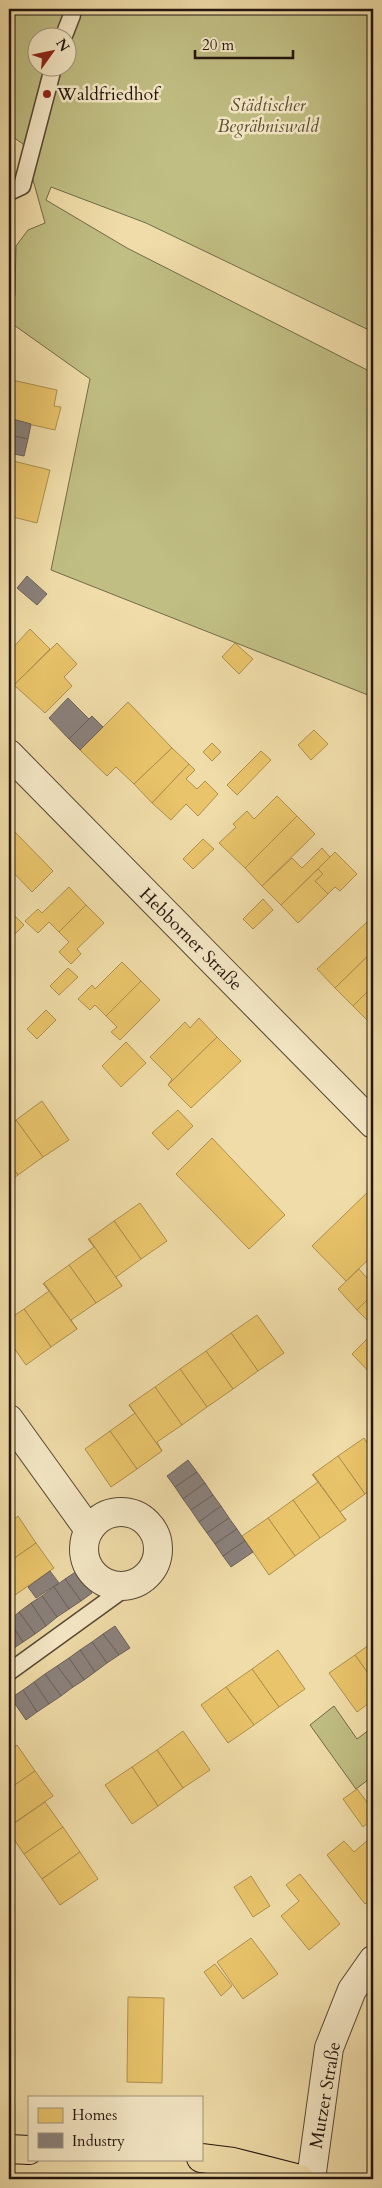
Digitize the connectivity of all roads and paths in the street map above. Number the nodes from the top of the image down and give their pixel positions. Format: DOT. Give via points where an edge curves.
graph roads {
  1 [pos="72,15"];
  2 [pos="67,28"];
  3 [pos="50,78"];
  4 [pos="9,192"];
  5 [pos="9,754"];
  6 [pos="373,1124"];
  7 [pos="9,1419"];
  8 [pos="89,1530"];
  9 [pos="128,1586"];
  10 [pos="9,1672"];
  11 [pos="373,1960"];
  12 [pos="9,2149"];
  13 [pos="28,2150"];
  14 [pos="202,2158"];
  15 [pos="300,2179"];
  16 [pos="311,2179"];
  1 -- 2 [label="lane"];
  3 -- 4 [label="lane" via="22,186"];
  5 -- 6 [label="street, Hebborner Straße"];
  7 -- 8 [label="street"];
  8 -- 9 [label="street" via="84,1541 87,1566 104,1583"];
  8 -- 9 [label="street" via="106,1515 121,1512 137,1516 153,1530 158,1550 156,1563 140,1582"];
  9 -- 10 [label="lane"];
  11 -- 16 [label="street, Mutzer Straße" via="352,1990 329,2048"];
  12 -- 13 [label="main road"];
  14 -- 15 [label="main road" via="233,2162"];
}
